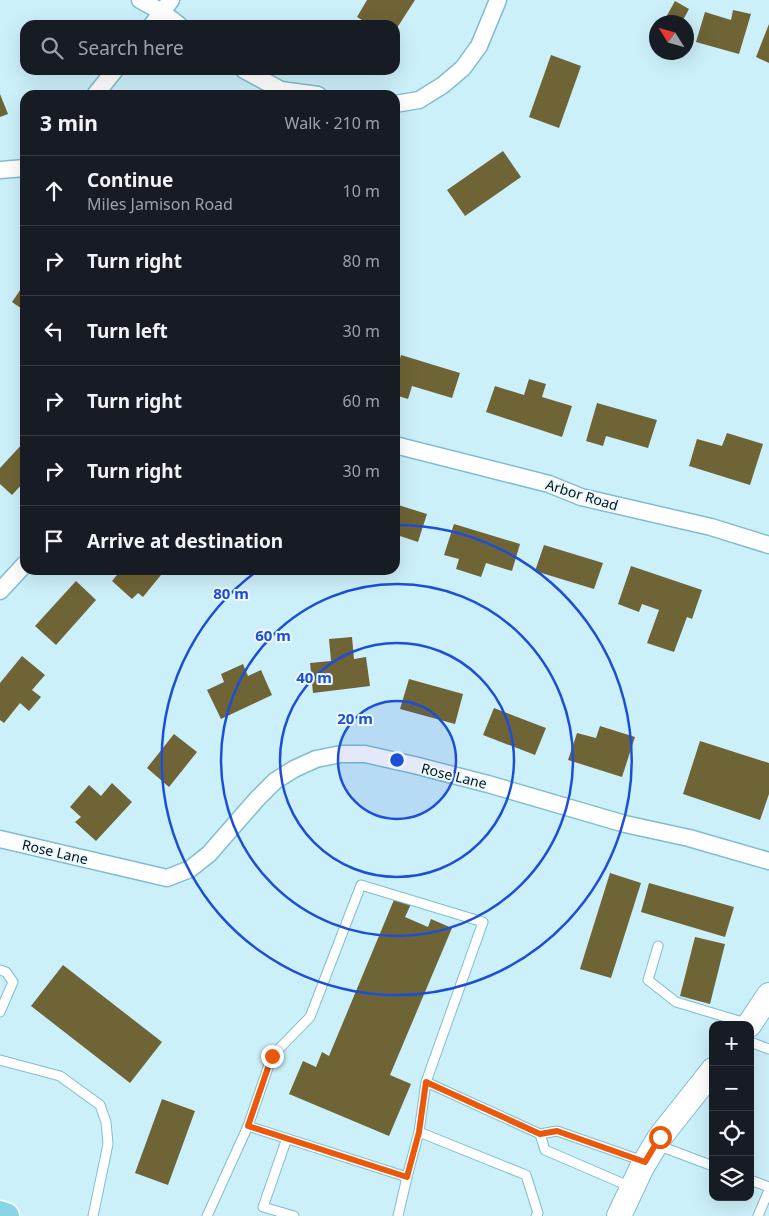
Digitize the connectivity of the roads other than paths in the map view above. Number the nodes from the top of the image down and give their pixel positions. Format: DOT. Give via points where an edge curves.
graph roads {
  1 [pos="140,0"];
  2 [pos="498,0"];
  3 [pos="162,12"];
  4 [pos="173,20"];
  5 [pos="111,75"];
  6 [pos="253,75"];
  7 [pos="99,90"];
  8 [pos="280,90"];
  9 [pos="400,103"];
  10 [pos="20,168"];
  11 [pos="0,170"];
  12 [pos="400,446"];
  13 [pos="769,545"];
  14 [pos="20,569"];
  15 [pos="0,591"];
  16 [pos="0,839"];
  17 [pos="769,861"];
  18 [pos="658,946"];
  19 [pos="0,970"];
  20 [pos="769,995"];
  21 [pos="0,1012"];
  22 [pos="739,1021"];
  23 [pos="751,1021"];
  24 [pos="754,1043"];
  25 [pos="769,1049"];
  26 [pos="0,1060"];
  27 [pos="709,1075"];
  28 [pos="426,1082"];
  29 [pos="248,1126"];
  30 [pos="419,1132"];
  31 [pos="540,1134"];
  32 [pos="286,1140"];
  33 [pos="651,1153"];
  34 [pos="709,1165"];
  35 [pos="407,1177"];
  36 [pos="754,1182"];
  37 [pos="632,1187"];
  38 [pos="769,1188"];
  39 [pos="0,1214"];
  40 [pos="6,1216"];
  41 [pos="93,1216"];
  42 [pos="207,1216"];
  43 [pos="294,1216"];
  44 [pos="398,1216"];
  45 [pos="536,1216"];
  46 [pos="619,1216"];
  47 [pos="758,1216"];
  1 -- 3 [label="street"];
  2 -- 9 [label="street" via="479,46 463,68 419,100"];
  3 -- 4 [label="street"];
  5 -- 7 [label="street"];
  6 -- 8 [label="street"];
  10 -- 11 [label="street"];
  12 -- 13 [label="street, Arbor Road"];
  14 -- 15 [label="street"];
  16 -- 17 [label="street, Rose Lane" via="168,878 190,869 209,854 257,798 294,769 316,759 365,754"];
  18 -- 22 [label="lane" via="648,980 676,1002"];
  19 -- 21 [label="lane" via="6,972 13,982"];
  20 -- 23 [label="main road"];
  24 -- 25 [label="lane"];
  26 -- 41 [label="lane" via="60,1076 100,1105 108,1144"];
  27 -- 33 [label="main road"];
  28 -- 29 [label="lane" via="483,922 361,885 310,1017 272,1056"];
  28 -- 30 [label="lane"];
  28 -- 31 [label="lane"];
  29 -- 32 [label="lane"];
  29 -- 42 [label="lane"];
  30 -- 35 [label="lane"];
  30 -- 45 [label="lane" via="526,1175 538,1213"];
  31 -- 33 [label="lane" via="557,1131"];
  31 -- 37 [label="lane" via="545,1150"];
  32 -- 35 [label="lane"];
  32 -- 43 [label="lane" via="263,1207"];
  33 -- 34 [label="lane"];
  33 -- 37 [label="main road"];
  35 -- 44 [label="lane"];
  36 -- 38 [label="lane"];
  37 -- 46 [label="main road"];
  38 -- 47 [label="lane"];
  39 -- 40 [label="main road"];
}
